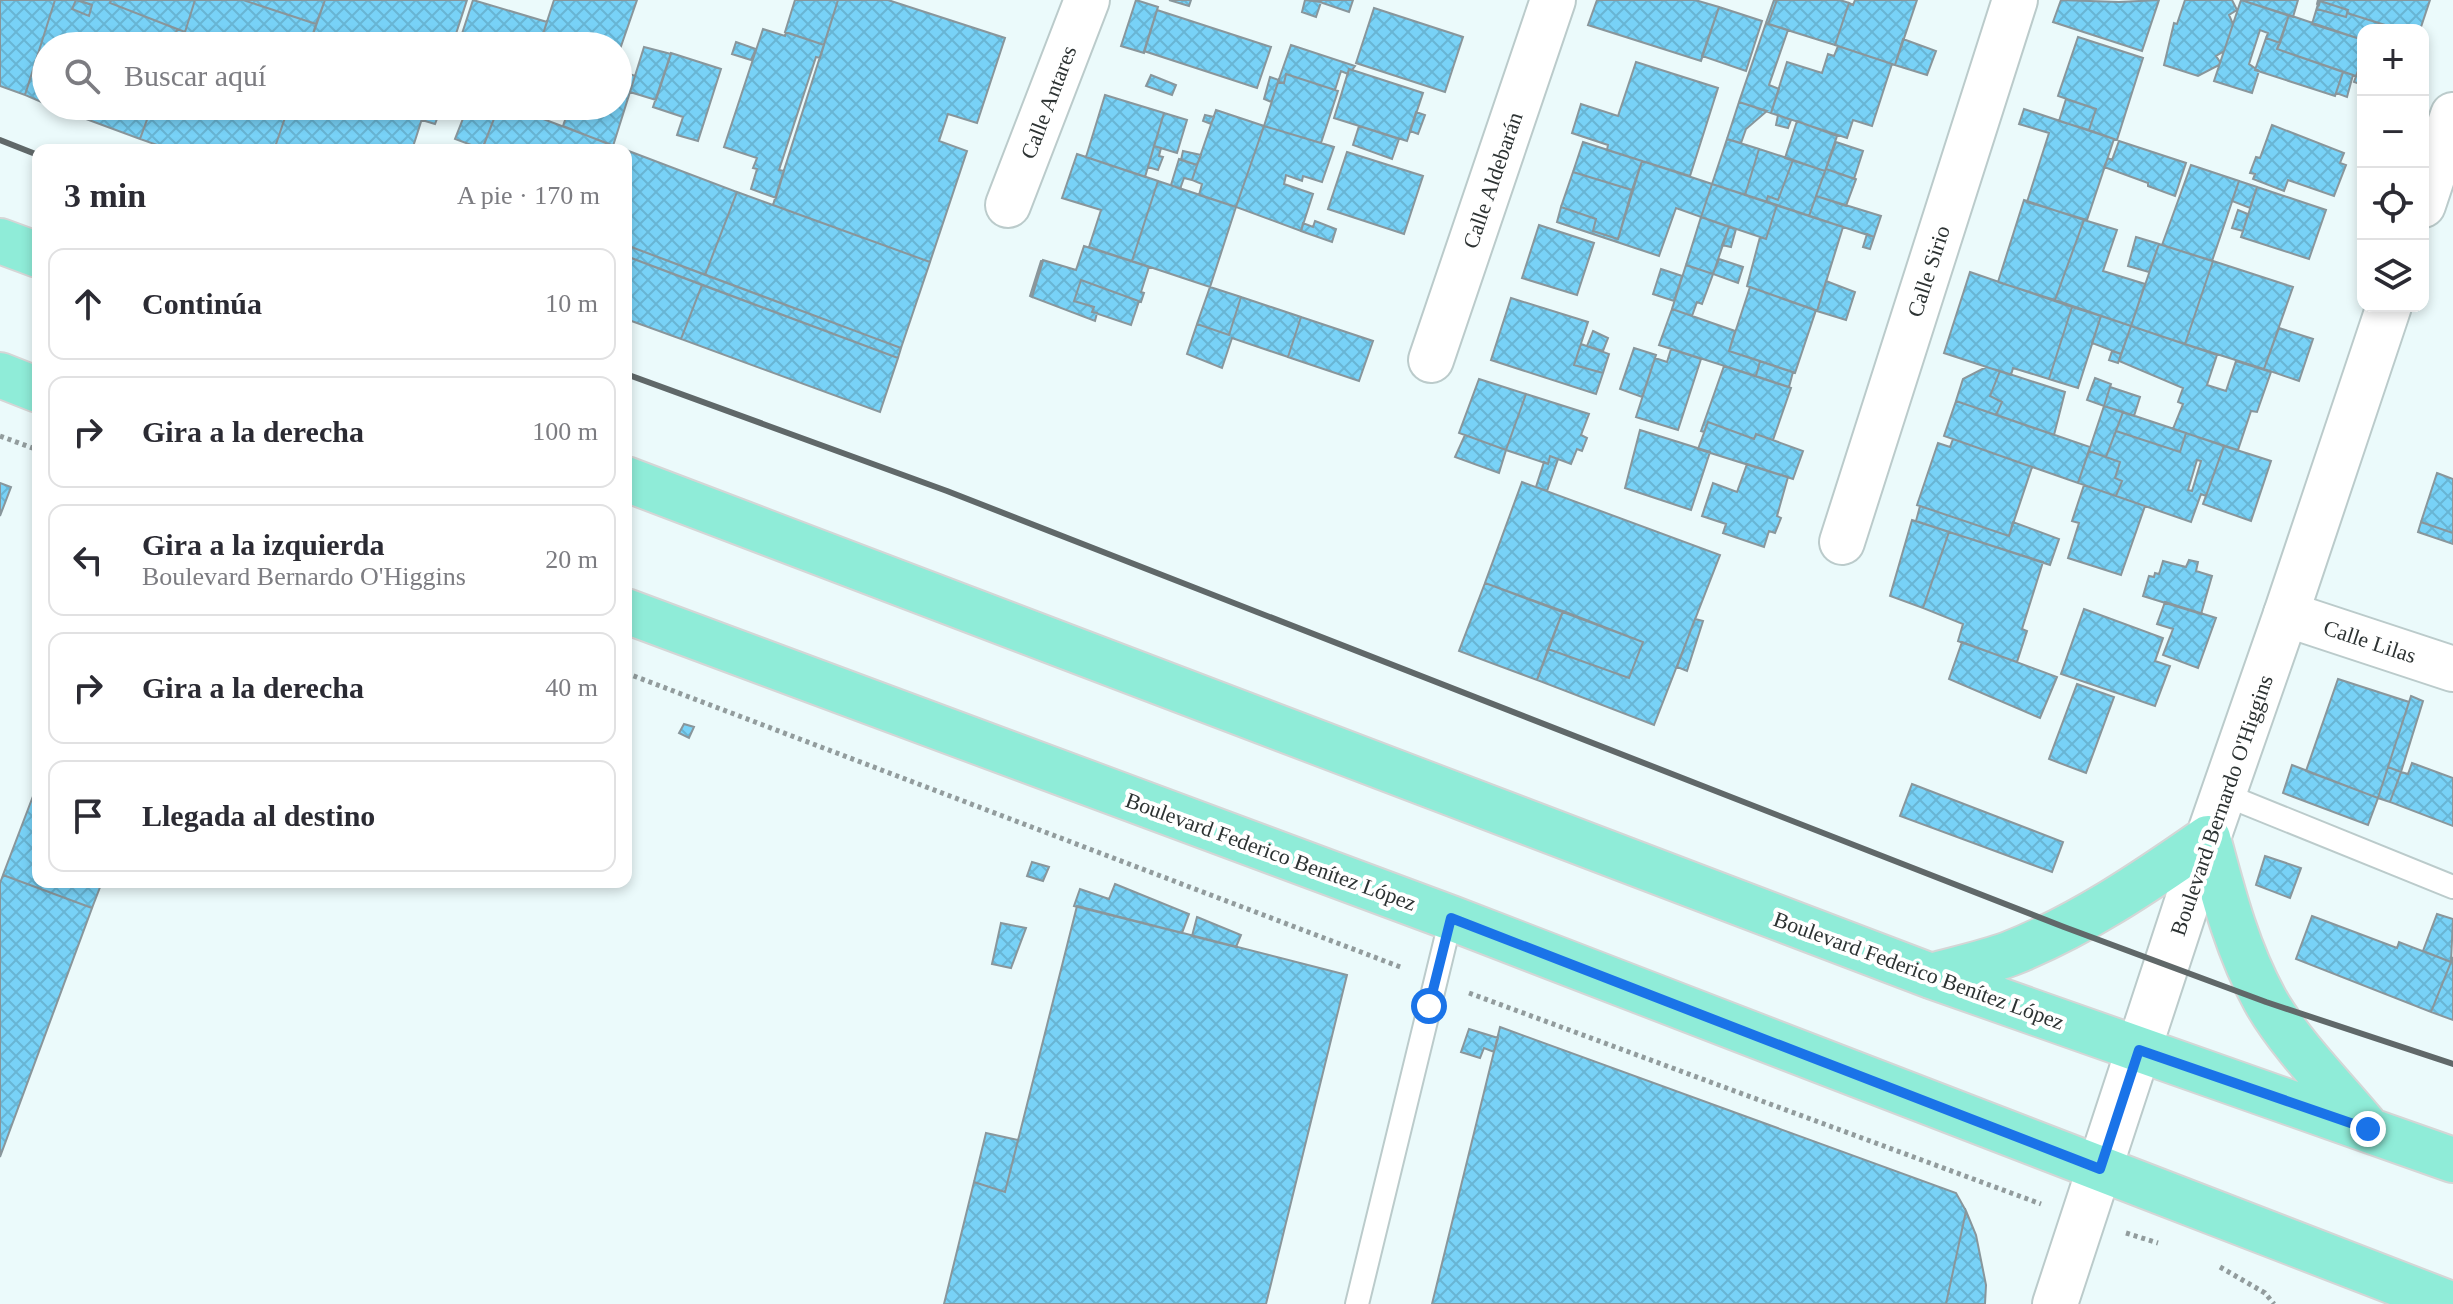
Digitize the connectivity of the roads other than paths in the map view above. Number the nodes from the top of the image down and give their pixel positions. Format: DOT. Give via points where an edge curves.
graph roads {
  1 [pos="1553,0"];
  2 [pos="2015,0"];
  3 [pos="1079,2"];
  4 [pos="2453,115"];
  5 [pos="2429,187"];
  6 [pos="1008,205"];
  7 [pos="0,241"];
  8 [pos="32,253"];
  9 [pos="2387,312"];
  10 [pos="1431,360"];
  11 [pos="0,375"];
  12 [pos="32,388"];
  13 [pos="632,481"];
  14 [pos="1842,542"];
  15 [pos="632,613"];
  16 [pos="2286,614"];
  17 [pos="2453,669"];
  18 [pos="2223,794"];
  19 [pos="2208,838"];
  20 [pos="2453,887"];
  21 [pos="1451,918"];
  22 [pos="1931,976"];
  23 [pos="2139,1050"];
  24 [pos="2368,1129"];
  25 [pos="2453,1160"];
  26 [pos="2100,1169"];
  27 [pos="1357,1304"];
  28 [pos="2055,1304"];
  29 [pos="2451,1304"];
  1 -- 10 [label="street, Calle Aldebarán"];
  2 -- 14 [label="street, Calle Sirio"];
  3 -- 6 [label="street, Calle Antares"];
  4 -- 5 [label="street"];
  7 -- 8 [label="main road"];
  9 -- 16 [label="street, Boulevard Bernardo O'Higgins"];
  11 -- 12 [label="main road"];
  13 -- 22 [label="main road, Boulevard Federico Benítez López"];
  15 -- 21 [label="main road, Boulevard Federico Benítez López"];
  16 -- 17 [label="street, Calle Lilas"];
  16 -- 18 [label="street, Boulevard Bernardo O'Higgins"];
  18 -- 19 [label="street, Boulevard Bernardo O'Higgins"];
  18 -- 20 [label="lane"];
  19 -- 22 [label="main road" via="2147,881 2064,927 2008,954"];
  19 -- 23 [label="street, Boulevard Bernardo O'Higgins"];
  19 -- 24 [label="main road" via="2240,949 2266,1002"];
  21 -- 26 [label="main road, Boulevard Federico Benítez López"];
  21 -- 27 [label="lane"];
  22 -- 23 [label="main road, Boulevard Federico Benítez López"];
  23 -- 24 [label="main road, Boulevard Federico Benítez López"];
  23 -- 26 [label="street, Boulevard Bernardo O'Higgins"];
  24 -- 25 [label="main road, Boulevard Federico Benítez López"];
  26 -- 28 [label="street, Boulevard Bernardo O'Higgins"];
  26 -- 29 [label="main road, Boulevard Federico Benítez López"];
}
